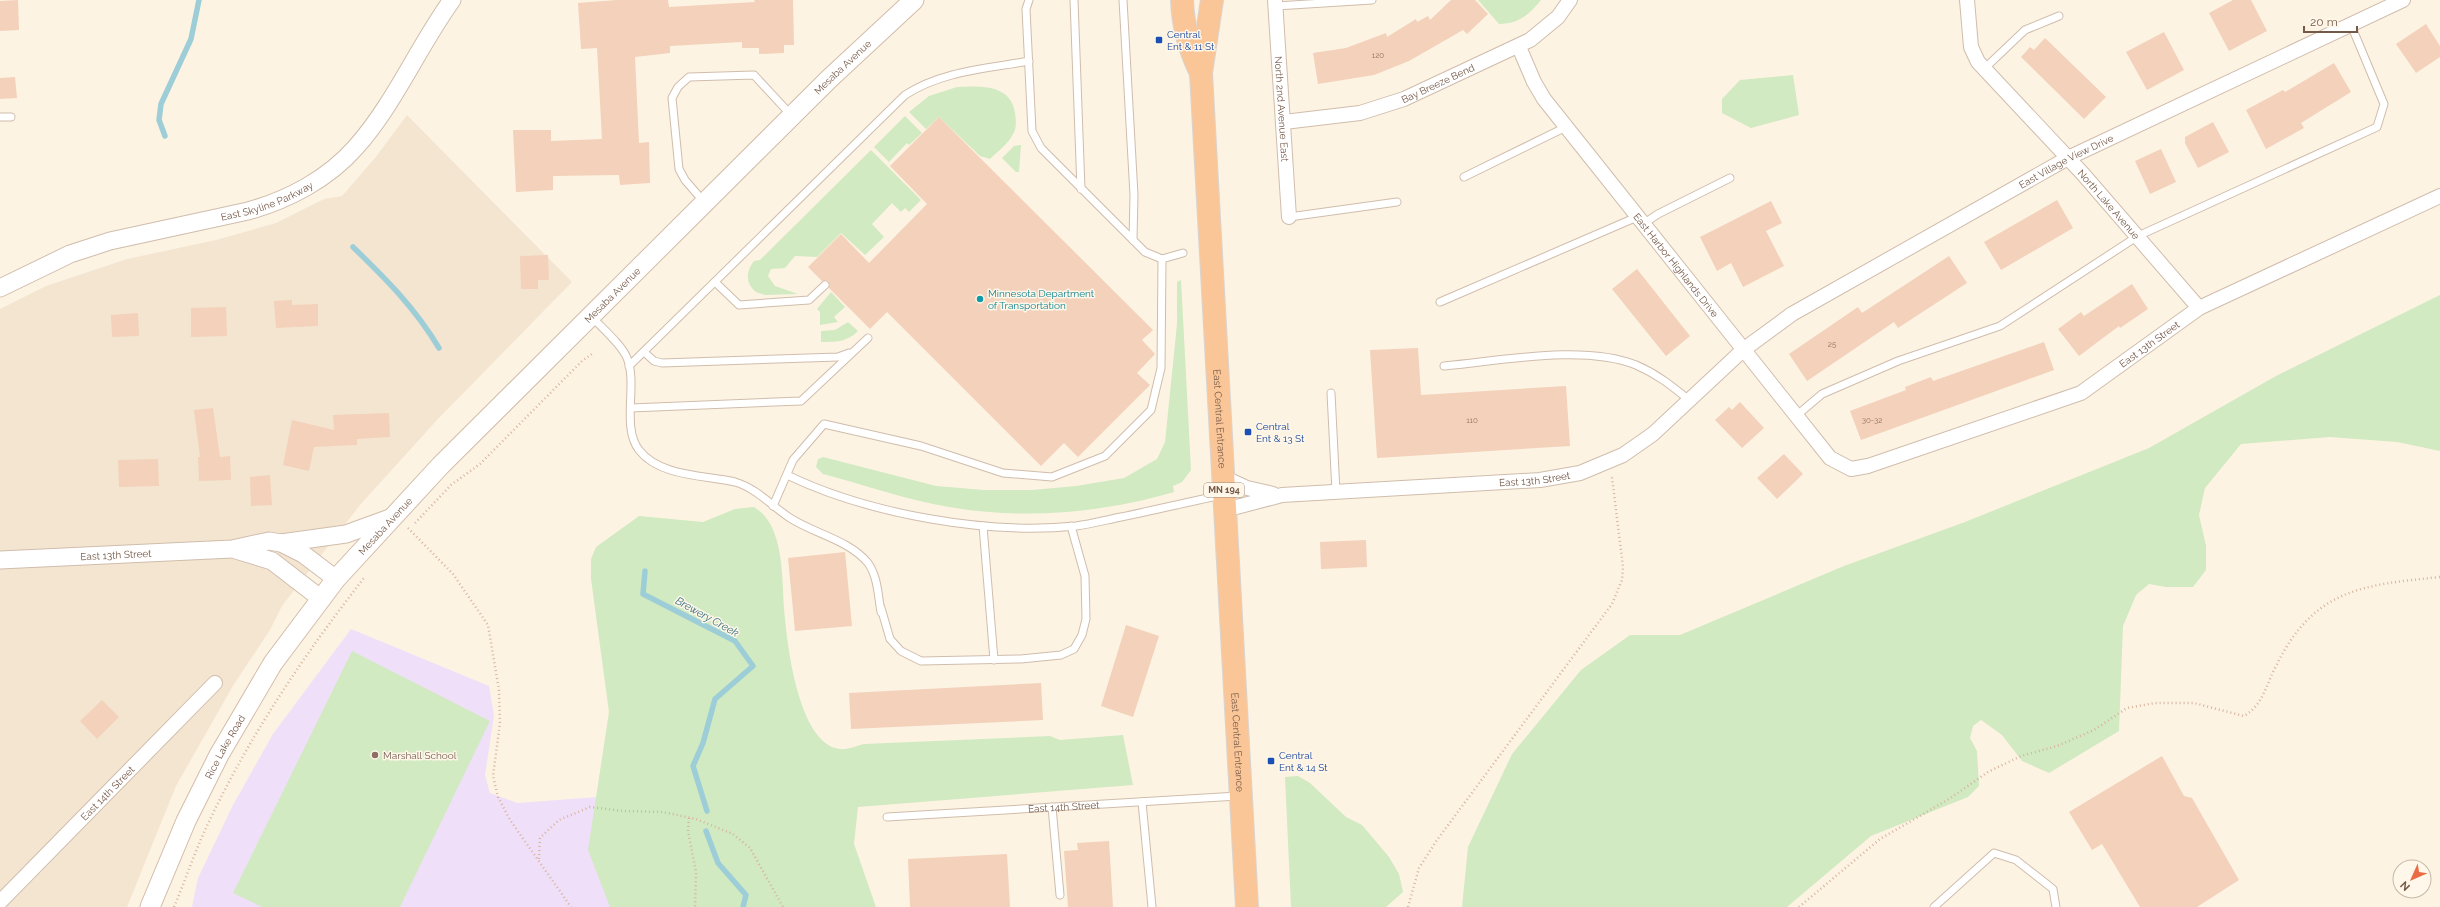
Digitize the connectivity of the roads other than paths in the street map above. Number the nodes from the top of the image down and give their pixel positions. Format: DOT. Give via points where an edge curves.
graph roads {
  1 [pos="452,0"];
  2 [pos="914,0"];
  3 [pos="1029,0"];
  4 [pos="1074,0"];
  5 [pos="1123,0"];
  6 [pos="1182,0"];
  7 [pos="1212,0"];
  8 [pos="1372,0"];
  9 [pos="1570,0"];
  10 [pos="1967,0"];
  11 [pos="2403,0"];
  12 [pos="1276,3"];
  13 [pos="2059,16"];
  14 [pos="2351,24"];
  15 [pos="1519,47"];
  16 [pos="1029,61"];
  17 [pos="1984,69"];
  18 [pos="1201,73"];
  19 [pos="792,116"];
  20 [pos="11,117"];
  21 [pos="0,118"];
  22 [pos="1284,122"];
  23 [pos="1566,127"];
  24 [pos="2068,158"];
  25 [pos="1464,177"];
  26 [pos="1730,178"];
  27 [pos="1081,189"];
  28 [pos="2440,196"];
  29 [pos="704,202"];
  30 [pos="1397,202"];
  31 [pos="1290,217"];
  32 [pos="1640,220"];
  33 [pos="2138,236"];
  34 [pos="1133,240"];
  35 [pos="1183,253"];
  36 [pos="1162,259"];
  37 [pos="715,282"];
  38 [pos="825,285"];
  39 [pos="0,288"];
  40 [pos="1440,302"];
  41 [pos="2199,308"];
  42 [pos="591,315"];
  43 [pos="868,338"];
  44 [pos="1744,350"];
  45 [pos="644,352"];
  46 [pos="853,352"];
  47 [pos="629,366"];
  48 [pos="1444,366"];
  49 [pos="1331,393"];
  50 [pos="1690,400"];
  51 [pos="631,408"];
  52 [pos="1796,416"];
  53 [pos="1852,469"];
  54 [pos="787,475"];
  55 [pos="1336,492"];
  56 [pos="1224,494"];
  57 [pos="1282,494"];
  58 [pos="773,506"];
  59 [pos="390,518"];
  60 [pos="983,526"];
  61 [pos="1071,526"];
  62 [pos="281,543"];
  63 [pos="232,549"];
  64 [pos="4,563"];
  65 [pos="336,579"];
  66 [pos="320,598"];
  67 [pos="994,660"];
  68 [pos="215,683"];
  69 [pos="1240,796"];
  70 [pos="1142,802"];
  71 [pos="1052,807"];
  72 [pos="887,817"];
  73 [pos="1060,895"];
  74 [pos="0,902"];
  75 [pos="150,907"];
  76 [pos="1152,907"];
  77 [pos="1247,907"];
  78 [pos="1934,907"];
  79 [pos="2056,907"];
  1 -- 39 [label="street, East Skyline Parkway" via="364,138 342,161 308,186 271,205 110,242 70,254"];
  2 -- 19 [label="main road, Mesaba Avenue"];
  3 -- 16 [label="lane" via="1026,9"];
  4 -- 27 [label="lane"];
  5 -- 34 [label="lane" via="1134,195"];
  6 -- 18 [label="highway, East Central Entrance / MN 194" via="1185,33"];
  7 -- 18 [label="highway, East Central Entrance / MN 194"];
  8 -- 12 [label="lane"];
  9 -- 15 [label="street, Bay Breeze Bend" via="1546,29"];
  10 -- 17 [label="street, North Lake Avenue" via="1971,46"];
  11 -- 14 [label="street, East Village View Drive"];
  12 -- 22 [label="street, North 2nd Avenue East"];
  13 -- 17 [label="lane" via="2025,30"];
  14 -- 24 [label="street, East Village View Drive"];
  14 -- 33 [label="lane" via="2384,104 2377,127"];
  15 -- 22 [label="street, Bay Breeze Bend" via="1383,107 1334,118"];
  15 -- 23 [label="street, East Harbor Highlands Drive" via="1534,82"];
  16 -- 27 [label="lane" via="1032,131 1041,148"];
  16 -- 37 [label="lane" via="954,73 922,84 905,95"];
  17 -- 24 [label="street, North Lake Avenue"];
  18 -- 56 [label="highway, East Central Entrance / MN 194"];
  19 -- 29 [label="main road, Mesaba Avenue"];
  19 -- 29 [label="lane" via="754,75 702,75 689,77 683,82 672,98 679,169"];
  20 -- 21 [label="lane"];
  22 -- 31 [label="street, North 2nd Avenue East"];
  23 -- 25 [label="lane"];
  23 -- 32 [label="street, East Harbor Highlands Drive"];
  24 -- 33 [label="street, North Lake Avenue"];
  24 -- 44 [label="street, East Village View Drive" via="1792,314"];
  26 -- 32 [label="lane" via="1658,214"];
  27 -- 34 [label="lane"];
  28 -- 41 [label="street, East 13th Street"];
  29 -- 42 [label="main road, Mesaba Avenue"];
  30 -- 31 [label="lane"];
  32 -- 40 [label="lane"];
  32 -- 44 [label="street, East Harbor Highlands Drive"];
  33 -- 41 [label="street, North Lake Avenue"];
  33 -- 52 [label="lane" via="2000,326 1898,361 1822,394"];
  34 -- 36 [label="lane" via="1145,252"];
  35 -- 36 [label="lane"];
  36 -- 54 [label="lane" via="1161,368 1151,410 1105,456 1052,477 1003,473 921,446 824,424 793,460"];
  37 -- 38 [label="lane" via="739,305 809,300"];
  37 -- 45 [label="lane"];
  41 -- 53 [label="street, East 13th Street" via="2081,393 1868,466"];
  42 -- 47 [label="lane" via="627,357"];
  42 -- 59 [label="main road, Mesaba Avenue"];
  43 -- 46 [label="lane"];
  44 -- 50 [label="street, East 13th Street"];
  44 -- 52 [label="street, East Harbor Highlands Drive"];
  45 -- 46 [label="lane" via="654,361 662,363 838,357"];
  45 -- 47 [label="lane"];
  46 -- 51 [label="lane" via="801,401"];
  47 -- 51 [label="lane"];
  48 -- 50 [label="lane" via="1593,354 1636,365 1662,378"];
  49 -- 55 [label="lane"];
  50 -- 55 [label="street, East 13th Street" via="1640,443 1609,461 1580,473 1540,480"];
  51 -- 58 [label="lane" via="632,436 638,450 649,460 708,478 735,482 752,489"];
  52 -- 53 [label="street, East Harbor Highlands Drive" via="1830,458"];
  54 -- 58 [label="lane"];
  54 -- 60 [label="lane" via="812,487 865,503 927,518"];
  55 -- 57 [label="street, East 13th Street"];
  56 -- 57 [label="street, East 13th Street"];
  56 -- 57 [label="street, East 13th Street" via="1256,491"];
  56 -- 61 [label="lane"];
  56 -- 69 [label="highway, East Central Entrance / MN 194"];
  58 -- 67 [label="lane" via="820,535 845,544 869,565 876,579 881,610 890,639 901,651 921,661"];
  59 -- 62 [label="street" via="346,534"];
  59 -- 65 [label="main road, Mesaba Avenue"];
  60 -- 61 [label="lane"];
  60 -- 67 [label="lane"];
  61 -- 67 [label="lane" via="1085,576 1086,619 1082,635 1074,649 1061,655"];
  62 -- 63 [label="street, East 13th Street" via="269,541"];
  62 -- 65 [label="street, East 13th Street" via="302,554"];
  63 -- 64 [label="street, East 13th Street"];
  63 -- 66 [label="street, East 13th Street" via="272,561"];
  65 -- 66 [label="main road, Mesaba Avenue"];
  66 -- 75 [label="main road, Rice Lake Road" via="273,663 219,755 186,821"];
  68 -- 74 [label="street, East 14th Street"];
  69 -- 70 [label="lane, East 14th Street"];
  69 -- 77 [label="highway, East Central Entrance / MN 194"];
  70 -- 71 [label="lane, East 14th Street"];
  70 -- 76 [label="lane"];
  71 -- 72 [label="lane, East 14th Street"];
  71 -- 73 [label="lane"];
  78 -- 79 [label="lane" via="1994,853 2016,860 2053,889"];
}
